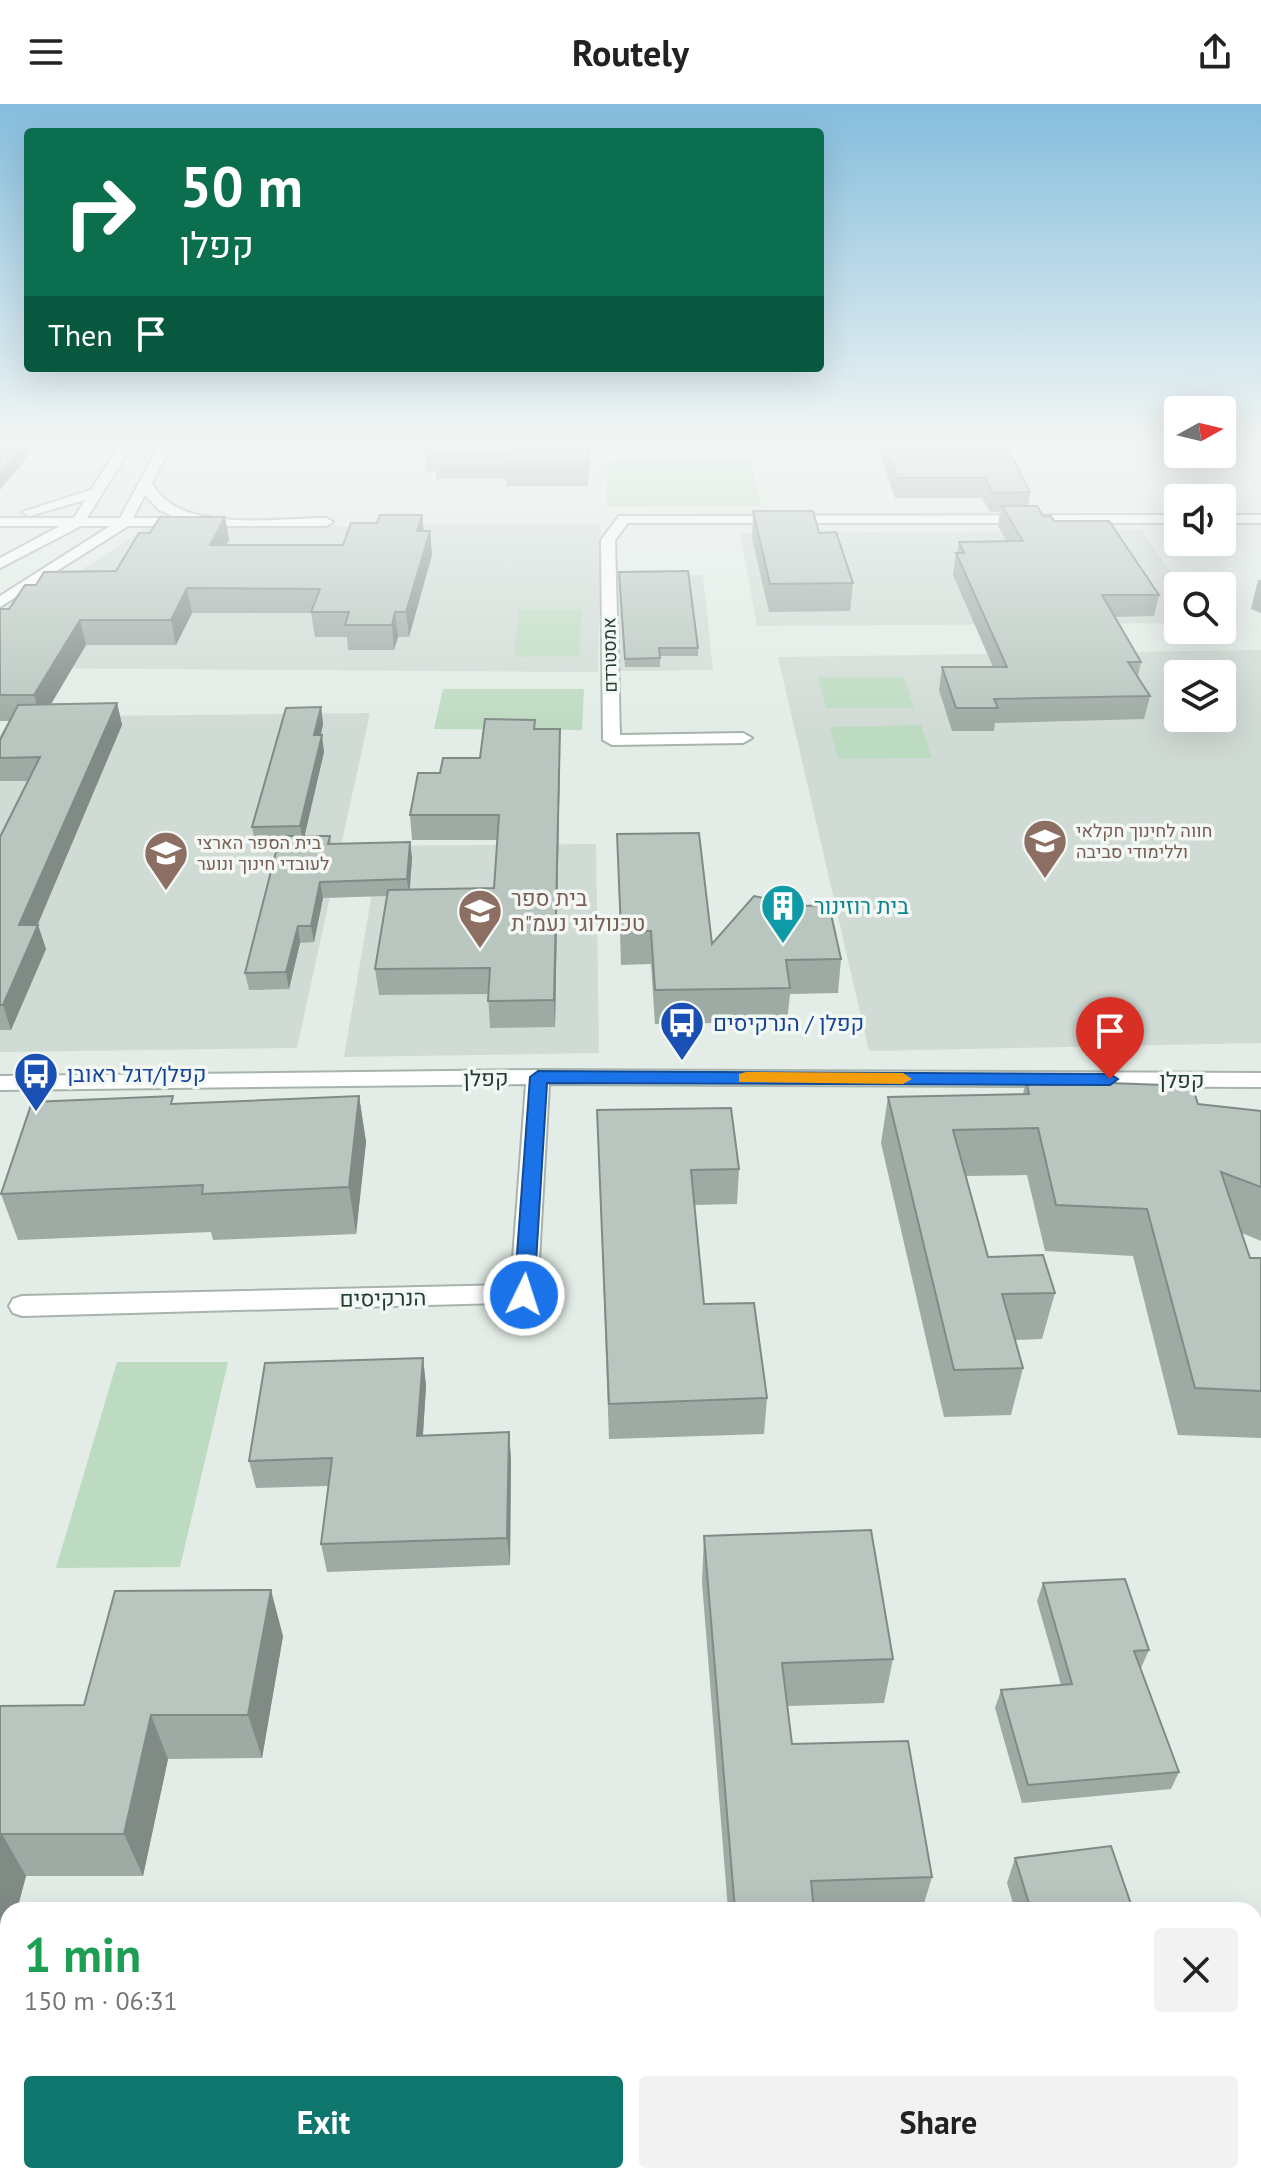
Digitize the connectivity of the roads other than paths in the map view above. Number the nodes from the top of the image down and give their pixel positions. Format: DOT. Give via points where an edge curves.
graph roads {
  1 [pos="52,536"];
  2 [pos="104,536"];
  3 [pos="611,536"];
  4 [pos="2,542"];
  5 [pos="0,564"];
  6 [pos="0,603"];
  7 [pos="743,738"];
  8 [pos="538,1077"];
  9 [pos="1261,1080"];
  10 [pos="0,1083"];
  11 [pos="22,1306"];
  1 -- 5 [label="street"];
  2 -- 6 [label="street"];
  3 -- 7 [label="street, אמסטרדם" via="612,740"];
  4 -- 5 [label="street"];
  8 -- 9 [label="street, קפלן"];
  8 -- 10 [label="street, קפלן"];
  8 -- 11 [label="street, הנרקיסים" via="524,1295"];
}
